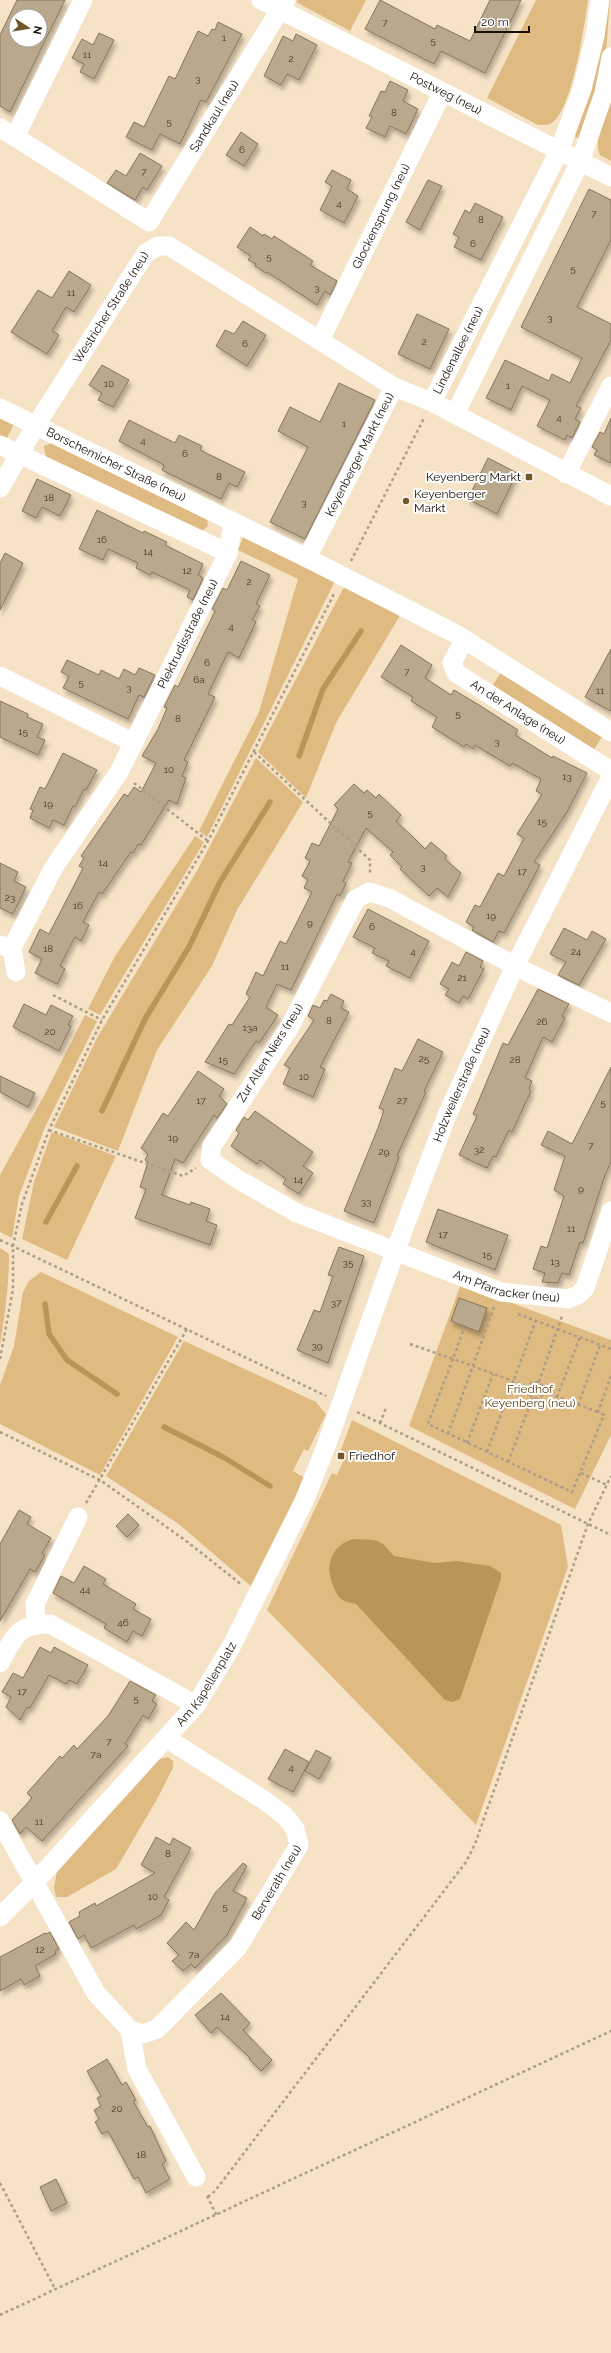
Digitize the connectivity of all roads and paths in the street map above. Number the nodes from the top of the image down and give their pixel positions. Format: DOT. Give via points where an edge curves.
graph roads {
  1 [pos="83,0"];
  2 [pos="261,0"];
  3 [pos="600,0"];
  4 [pos="283,5"];
  5 [pos="611,57"];
  6 [pos="442,93"];
  7 [pos="8,133"];
  8 [pos="559,151"];
  9 [pos="580,162"];
  10 [pos="611,177"];
  11 [pos="150,222"];
  12 [pos="158,246"];
  13 [pos="320,340"];
  14 [pos="611,386"];
  15 [pos="394,387"];
  16 [pos="432,402"];
  17 [pos="0,408"];
  18 [pos="455,414"];
  19 [pos="36,425"];
  20 [pos="0,445"];
  21 [pos="18,454"];
  22 [pos="566,474"];
  23 [pos="0,488"];
  24 [pos="611,496"];
  25 [pos="233,522"];
  26 [pos="228,553"];
  27 [pos="307,558"];
  28 [pos="343,577"];
  29 [pos="460,637"];
  30 [pos="0,676"];
  31 [pos="611,732"];
  32 [pos="134,743"];
  33 [pos="254,752"];
  34 [pos="611,771"];
  35 [pos="119,772"];
  36 [pos="611,777"];
  37 [pos="208,841"];
  38 [pos="369,892"];
  39 [pos="6,947"];
  40 [pos="515,966"];
  41 [pos="16,972"];
  42 [pos="53,995"];
  43 [pos="611,1013"];
  44 [pos="102,1020"];
  45 [pos="49,1130"];
  46 [pos="210,1160"];
  47 [pos="611,1210"];
  48 [pos="0,1240"];
  49 [pos="13,1246"];
  50 [pos="395,1252"];
  51 [pos="568,1299"];
  52 [pos="495,1305"];
  53 [pos="516,1313"];
  54 [pos="536,1320"];
  55 [pos="464,1328"];
  56 [pos="558,1329"];
  57 [pos="187,1330"];
  58 [pos="580,1337"];
  59 [pos="410,1344"];
  60 [pos="600,1345"];
  61 [pos="611,1349"];
  62 [pos="0,1359"];
  63 [pos="453,1359"];
  64 [pos="473,1366"];
  65 [pos="493,1374"];
  66 [pos="611,1376"];
  67 [pos="513,1381"];
  68 [pos="539,1382"];
  69 [pos="528,1387"];
  70 [pos="544,1392"];
  71 [pos="533,1397"];
  72 [pos="557,1397"];
  73 [pos="343,1404"];
  74 [pos="578,1405"];
  75 [pos="386,1408"];
  76 [pos="598,1412"];
  77 [pos="380,1423"];
  78 [pos="0,1432"];
  79 [pos="448,1434"];
  80 [pos="467,1443"];
  81 [pos="487,1452"];
  82 [pos="508,1462"];
  83 [pos="581,1473"];
  84 [pos="611,1476"];
  85 [pos="100,1480"];
  86 [pos="607,1485"];
  87 [pos="78,1517"];
  88 [pos="588,1524"];
  89 [pos="611,1535"];
  90 [pos="258,1596"];
  91 [pos="36,1624"];
  92 [pos="0,1663"];
  93 [pos="196,1705"];
  94 [pos="166,1738"];
  95 [pos="0,1821"];
  96 [pos="35,1882"];
  97 [pos="0,1917"];
  98 [pos="130,2030"];
  99 [pos="611,2031"];
  100 [pos="196,2177"];
  101 [pos="0,2183"];
  102 [pos="217,2216"];
  103 [pos="55,2289"];
  104 [pos="0,2315"];
  1 -- 7 [label="street"];
  2 -- 4 [label="street, Postweg (neu)"];
  3 -- 8 [label="street, Lindenallee (neu)" via="595,36 582,89"];
  4 -- 6 [label="street, Postweg (neu)"];
  4 -- 11 [label="street, Sandkaul (neu)"];
  5 -- 9 [label="street" via="604,93"];
  6 -- 8 [label="street, Postweg (neu)"];
  6 -- 13 [label="street, Glockensprung (neu)"];
  7 -- 11 [label="street"];
  8 -- 9 [label="street, Postweg (neu)"];
  8 -- 16 [label="street, Lindenallee (neu)"];
  9 -- 10 [label="street, Postweg (neu)"];
  9 -- 18 [label="street"];
  11 -- 12 [label="street"];
  12 -- 13 [label="street, Westricher Straße (neu)" via="169,246"];
  12 -- 19 [label="street, Westricher Straße (neu)" via="146,253"];
  13 -- 15 [label="street, Westricher Straße (neu)"];
  14 -- 22 [label="street"];
  15 -- 16 [label="street, Keyenberger Markt (neu)"];
  15 -- 27 [label="street, Keyenberger Markt (neu)"];
  16 -- 18 [label="street, Lindenallee (neu)"];
  16 -- 28 [label="path"];
  17 -- 19 [label="street, Borschemicher Straße (neu)"];
  18 -- 22 [label="street"];
  19 -- 21 [label="street, Westricher Straße (neu)"];
  19 -- 25 [label="street, Borschemicher Straße (neu)"];
  20 -- 21 [label="street"];
  21 -- 23 [label="street, Westricher Straße (neu)"];
  21 -- 26 [label="street"];
  22 -- 24 [label="street"];
  25 -- 26 [label="street, Plektrudisstraße (neu)"];
  25 -- 27 [label="street"];
  26 -- 32 [label="street, Plektrudisstraße (neu)"];
  27 -- 28 [label="street"];
  28 -- 29 [label="street"];
  28 -- 33 [label="path"];
  29 -- 31 [label="street"];
  29 -- 34 [label="street, An der Anlage (neu)" via="452,663 456,673"];
  30 -- 32 [label="street"];
  32 -- 35 [label="street, Plektrudisstraße (neu)"];
  33 -- 37 [label="path"];
  33 -- 38 [label="path" via="370,860"];
  35 -- 37 [label="path"];
  35 -- 39 [label="street, Plektrudisstraße (neu)" via="54,867"];
  36 -- 40 [label="street, Holzweilerstraße (neu)"];
  37 -- 44 [label="path"];
  38 -- 40 [label="street" via="388,898"];
  38 -- 46 [label="street, Zur Alten Niers (neu)" via="356,899 289,1028 212,1146"];
  39 -- 41 [label="street, Plektrudisstraße (neu)"];
  40 -- 43 [label="street"];
  40 -- 50 [label="street, Holzweilerstraße (neu)" via="447,1115"];
  42 -- 44 [label="path"];
  44 -- 45 [label="path"];
  45 -- 46 [label="path" via="182,1176"];
  45 -- 49 [label="path" via="22,1204"];
  46 -- 50 [label="street" via="297,1213"];
  47 -- 51 [label="street, Am Pfarracker (neu)" via="585,1288 578,1295"];
  48 -- 49 [label="path"];
  49 -- 57 [label="path"];
  49 -- 62 [label="path" via="13,1289"];
  50 -- 51 [label="street, Am Pfarracker (neu)" via="501,1292"];
  50 -- 73 [label="street, Holzweilerstraße (neu)"];
  51 -- 56 [label="path"];
  52 -- 64 [label="path"];
  53 -- 54 [label="path"];
  54 -- 56 [label="path"];
  54 -- 67 [label="path"];
  55 -- 63 [label="path"];
  56 -- 58 [label="path"];
  56 -- 68 [label="path"];
  57 -- 73 [label="path"];
  57 -- 85 [label="path"];
  58 -- 60 [label="path"];
  58 -- 72 [label="path"];
  59 -- 63 [label="path"];
  60 -- 61 [label="path"];
  60 -- 74 [label="path"];
  63 -- 64 [label="path"];
  63 -- 79 [label="path" via="428,1424"];
  64 -- 65 [label="path"];
  64 -- 79 [label="path"];
  65 -- 67 [label="path"];
  65 -- 80 [label="path"];
  66 -- 76 [label="path"];
  67 -- 69 [label="path"];
  67 -- 81 [label="path"];
  68 -- 69 [label="path" via="530,1383"];
  68 -- 70 [label="path"];
  69 -- 71 [label="path"];
  70 -- 71 [label="path" via="538,1398"];
  70 -- 72 [label="path"];
  71 -- 82 [label="path"];
  72 -- 74 [label="path"];
  73 -- 77 [label="path"];
  73 -- 90 [label="street, Am Kapellenplatz" via="304,1501"];
  74 -- 76 [label="path"];
  75 -- 77 [label="path"];
  76 -- 83 [label="path" via="604,1415"];
  77 -- 88 [label="path"];
  78 -- 85 [label="path"];
  79 -- 80 [label="path"];
  80 -- 81 [label="path"];
  81 -- 82 [label="path"];
  82 -- 83 [label="path" via="572,1492"];
  83 -- 86 [label="path"];
  84 -- 86 [label="path"];
  85 -- 87 [label="path"];
  85 -- 90 [label="path"];
  86 -- 88 [label="path"];
  87 -- 91 [label="street" via="35,1604"];
  88 -- 89 [label="path"];
  88 -- 102 [label="path" via="475,1844 466,1862 215,2192 208,2197"];
  90 -- 93 [label="street, Am Kapellenplatz"];
  91 -- 92 [label="street" via="26,1626 16,1633"];
  91 -- 93 [label="street" via="50,1624"];
  93 -- 94 [label="street, Am Kapellenplatz"];
  94 -- 96 [label="street, Am Kapellenplatz"];
  94 -- 98 [label="street, Berverath (neu)" via="285,1816 295,1829 299,1845 238,1946 157,2029 143,2034"];
  95 -- 96 [label="street"];
  96 -- 97 [label="street, Am Kapellenplatz"];
  96 -- 98 [label="street" via="96,1993"];
  98 -- 100 [label="street" via="137,2069"];
  99 -- 102 [label="path"];
  101 -- 103 [label="path"];
  102 -- 103 [label="path"];
  103 -- 104 [label="path"];
}
